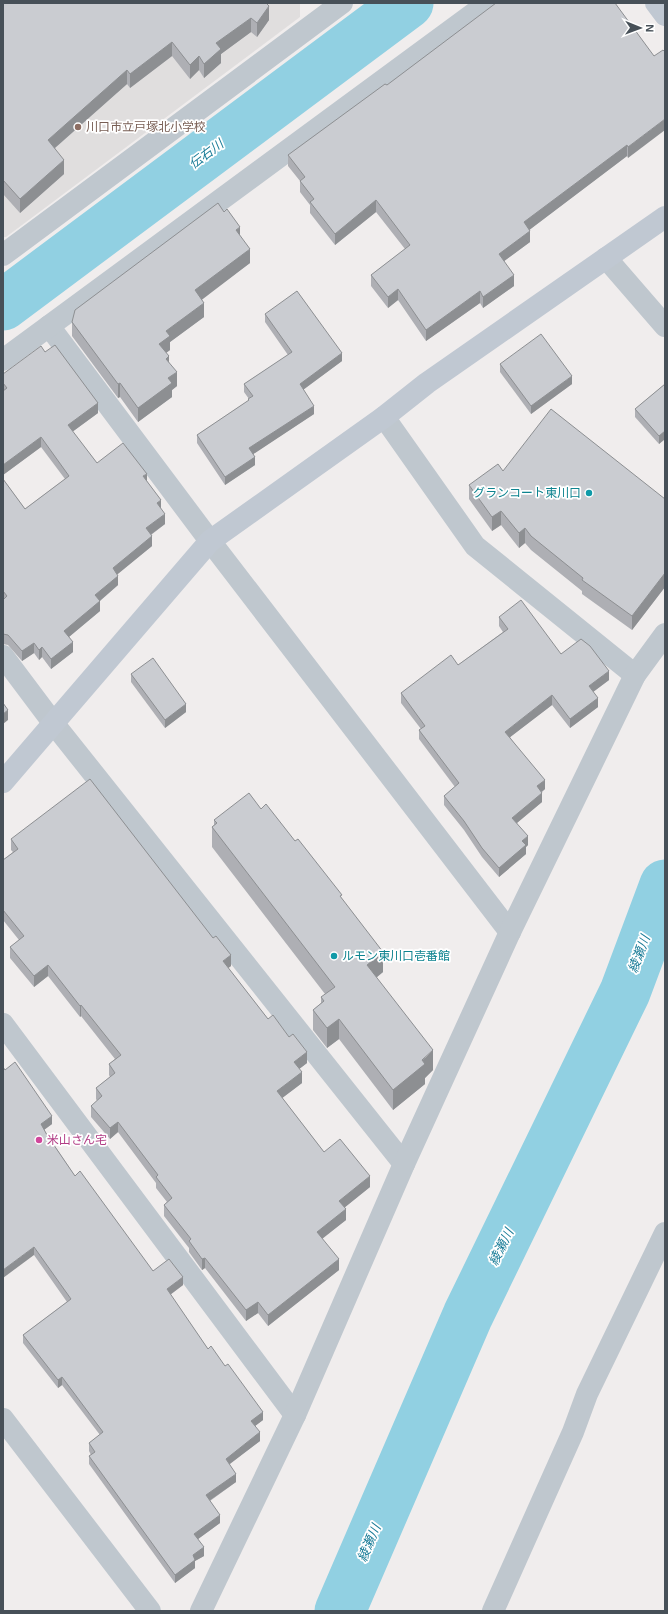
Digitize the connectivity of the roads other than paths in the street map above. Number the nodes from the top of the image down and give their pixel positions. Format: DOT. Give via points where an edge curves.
graph roads {
  1 [pos="488,3"];
  2 [pos="656,3"];
  3 [pos="330,7"];
  4 [pos="665,14"];
  5 [pos="665,217"];
  6 [pos="3,255"];
  7 [pos="606,258"];
  8 [pos="49,326"];
  9 [pos="665,326"];
  10 [pos="3,360"];
  11 [pos="384,417"];
  12 [pos="210,542"];
  13 [pos="665,634"];
  14 [pos="3,656"];
  15 [pos="635,674"];
  16 [pos="54,724"];
  17 [pos="3,782"];
  18 [pos="510,932"];
  19 [pos="3,1024"];
  20 [pos="404,1164"];
  21 [pos="665,1233"];
  22 [pos="295,1415"];
  23 [pos="3,1419"];
  24 [pos="150,1611"];
  25 [pos="201,1611"];
  26 [pos="493,1611"];
  1 -- 8 [label="street"];
  2 -- 4 [label="street"];
  3 -- 6 [label="street"];
  5 -- 7 [label="street"];
  7 -- 9 [label="street"];
  7 -- 11 [label="street" via="427,383"];
  8 -- 10 [label="street"];
  8 -- 12 [label="street"];
  11 -- 12 [label="street"];
  11 -- 15 [label="street" via="474,546"];
  12 -- 16 [label="street"];
  12 -- 18 [label="street"];
  13 -- 15 [label="street"];
  14 -- 16 [label="street"];
  15 -- 18 [label="street"];
  16 -- 17 [label="street"];
  16 -- 20 [label="street"];
  18 -- 20 [label="street"];
  19 -- 22 [label="street"];
  20 -- 22 [label="street"];
  21 -- 26 [label="street" via="587,1394 573,1432"];
  22 -- 25 [label="street"];
  23 -- 24 [label="street"];
}
